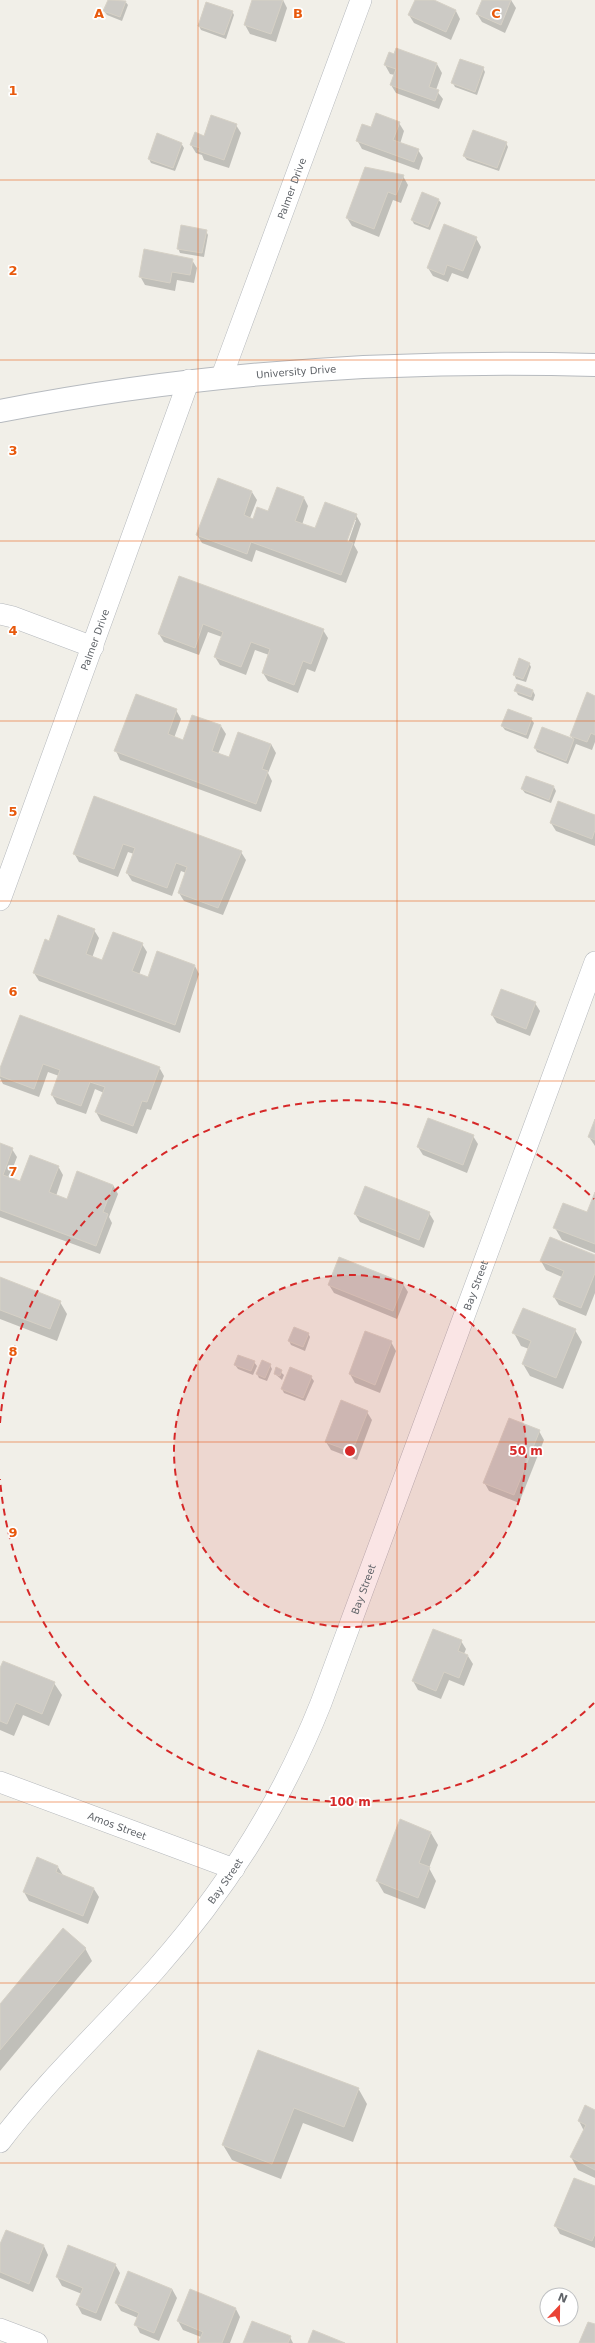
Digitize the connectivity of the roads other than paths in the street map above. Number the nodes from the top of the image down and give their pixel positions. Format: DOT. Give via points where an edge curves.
graph roads {
  1 [pos="361,0"];
  2 [pos="595,365"];
  3 [pos="222,376"];
  4 [pos="189,380"];
  5 [pos="0,411"];
  6 [pos="0,614"];
  7 [pos="94,647"];
  8 [pos="0,900"];
  9 [pos="595,962"];
  10 [pos="0,1782"];
  11 [pos="234,1869"];
  12 [pos="0,2142"];
  13 [pos="0,2329"];
  14 [pos="37,2343"];
  1 -- 3 [label="street, Palmer Drive"];
  2 -- 3 [label="main road, University Drive" via="382,365"];
  3 -- 4 [label="main road, University Drive"];
  4 -- 5 [label="main road, University Drive"];
  4 -- 7 [label="street, Palmer Drive"];
  6 -- 7 [label="street"];
  7 -- 8 [label="street, Palmer Drive"];
  9 -- 11 [label="street, Bay Street" via="321,1703 288,1778"];
  10 -- 11 [label="street, Amos Street"];
  11 -- 12 [label="street, Bay Street" via="194,1924 156,1969 34,2099"];
  13 -- 14 [label="street"];
}
